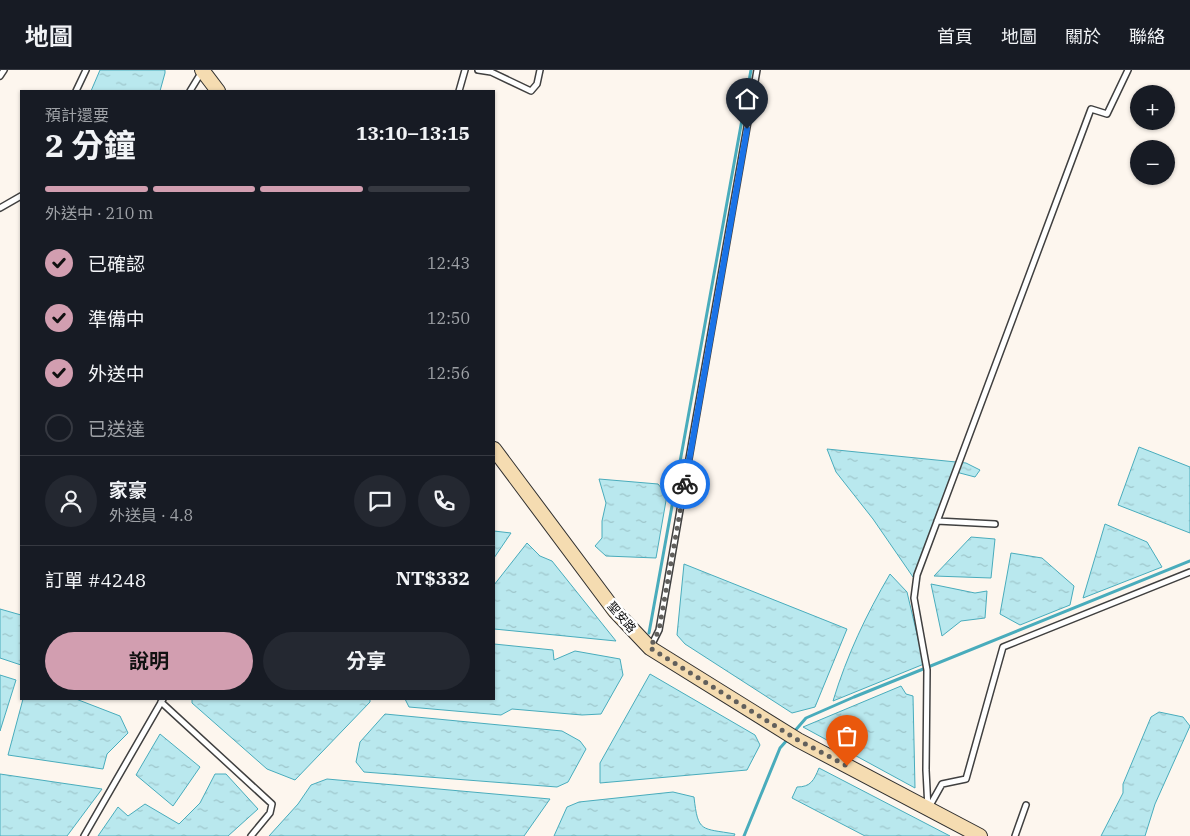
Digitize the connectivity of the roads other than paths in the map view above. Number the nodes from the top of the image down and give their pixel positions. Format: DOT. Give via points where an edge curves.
graph roads {
  1 [pos="4,70"];
  2 [pos="86,70"];
  3 [pos="202,70"];
  4 [pos="465,70"];
  5 [pos="478,70"];
  6 [pos="540,70"];
  7 [pos="757,70"];
  8 [pos="1128,70"];
  9 [pos="0,76"];
  10 [pos="76,90"];
  11 [pos="191,90"];
  12 [pos="217,90"];
  13 [pos="459,90"];
  14 [pos="20,197"];
  15 [pos="0,208"];
  16 [pos="495,450"];
  17 [pos="937,521"];
  18 [pos="995,524"];
  19 [pos="1190,572"];
  20 [pos="650,648"];
  21 [pos="162,700"];
  22 [pos="1026,804"];
  23 [pos="928,809"];
  24 [pos="84,836"];
  25 [pos="251,836"];
  26 [pos="980,836"];
  27 [pos="1015,836"];
  1 -- 9 [label="lane"];
  2 -- 10 [label="lane"];
  3 -- 11 [label="lane"];
  3 -- 12 [label="street"];
  4 -- 13 [label="lane"];
  5 -- 6 [label="lane" via="491,72 531,91 537,84"];
  7 -- 20 [label="lane" via="659,630"];
  8 -- 17 [label="lane" via="1106,114 1091,109"];
  14 -- 15 [label="lane"];
  16 -- 20 [label="street, 聖安路" via="615,610"];
  17 -- 18 [label="lane"];
  17 -- 23 [label="lane" via="917,575 914,598 927,670"];
  19 -- 23 [label="lane" via="1003,647 966,779 942,784"];
  20 -- 23 [label="street, 聖安路" via="798,740"];
  21 -- 24 [label="lane"];
  21 -- 25 [label="lane" via="272,804 270,813"];
  22 -- 27 [label="lane"];
  23 -- 26 [label="street, 聖安路"];
}
